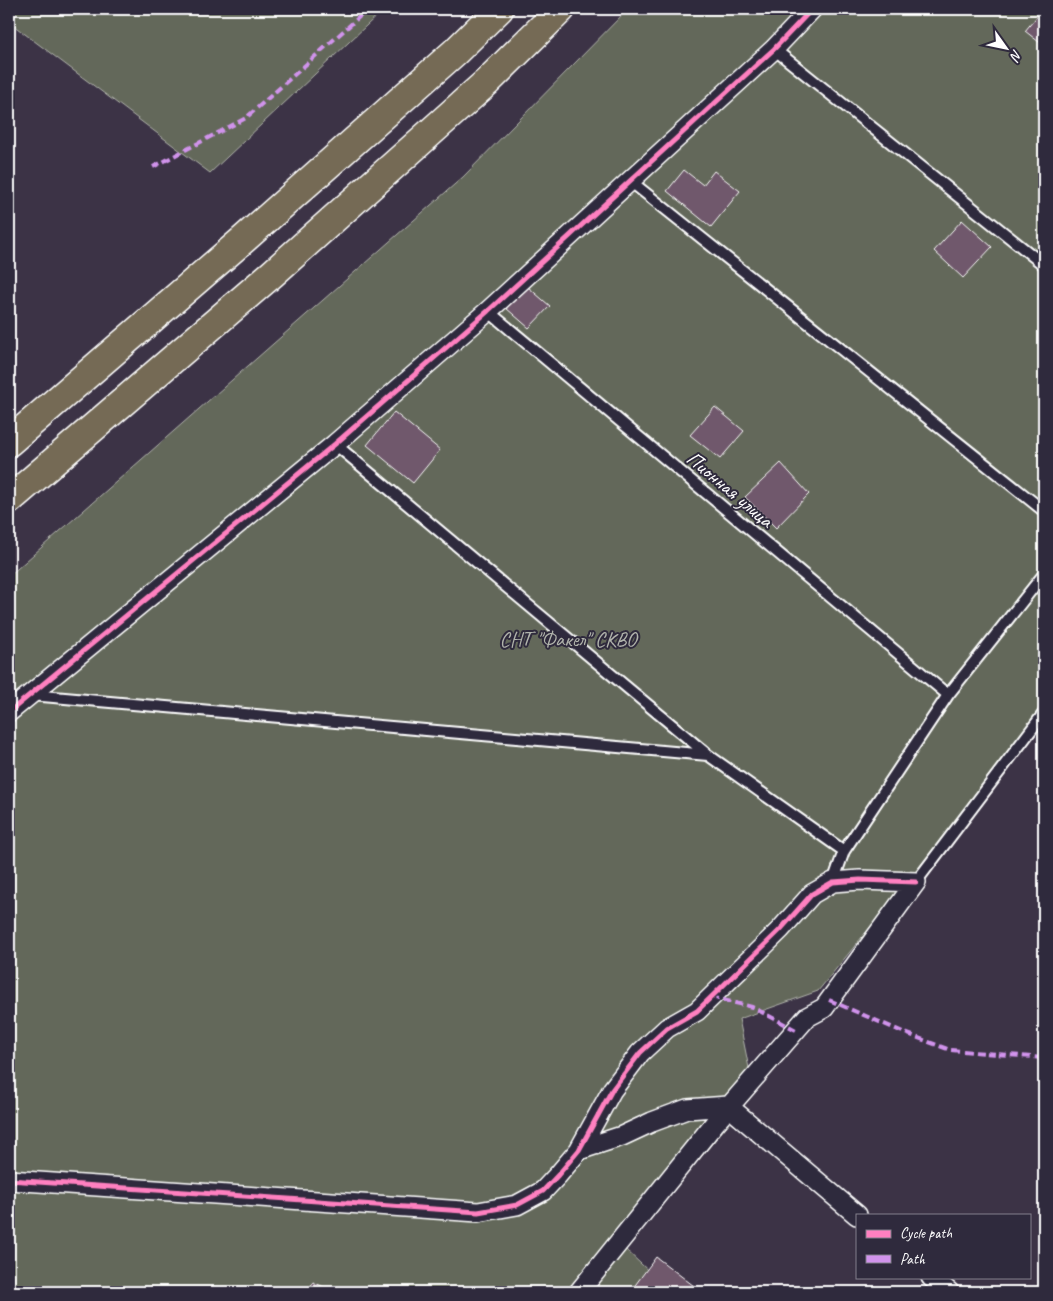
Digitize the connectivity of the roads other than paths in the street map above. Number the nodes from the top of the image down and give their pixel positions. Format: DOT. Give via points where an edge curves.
graph roads {
  1 [pos="499,9"];
  2 [pos="561,9"];
  3 [pos="812,9"];
  4 [pos="774,49"];
  5 [pos="630,180"];
  6 [pos="1044,265"];
  7 [pos="488,312"];
  8 [pos="9,442"];
  9 [pos="334,444"];
  10 [pos="9,500"];
  11 [pos="1044,511"];
  12 [pos="1044,574"];
  13 [pos="30,695"];
  14 [pos="948,695"];
  15 [pos="9,712"];
  16 [pos="1042,719"];
  17 [pos="708,756"];
  18 [pos="844,850"];
  19 [pos="833,882"];
  20 [pos="916,882"];
  21 [pos="728,1106"];
  22 [pos="579,1150"];
  23 [pos="9,1180"];
  24 [pos="856,1214"];
  25 [pos="932,1278"];
  26 [pos="578,1292"];
  27 [pos="949,1292"];
  1 -- 8 [label="highway" via="251,233"];
  2 -- 10 [label="highway" via="480,89 272,274"];
  3 -- 4 [label="street"];
  4 -- 5 [label="street"];
  4 -- 6 [label="lane"];
  5 -- 7 [label="street"];
  5 -- 11 [label="lane"];
  7 -- 9 [label="street"];
  7 -- 14 [label="lane, Пионная улица"];
  9 -- 13 [label="street"];
  9 -- 17 [label="lane"];
  12 -- 14 [label="lane"];
  13 -- 15 [label="street"];
  13 -- 17 [label="lane"];
  14 -- 18 [label="lane"];
  16 -- 20 [label="lane"];
  17 -- 18 [label="lane"];
  18 -- 19 [label="lane"];
  19 -- 20 [label="street"];
  19 -- 22 [label="street" via="812,894 697,1011 667,1028 640,1053 612,1090"];
  20 -- 21 [label="street" via="824,1008 807,1017"];
  21 -- 22 [label="street" via="687,1109"];
  21 -- 24 [label="street"];
  21 -- 26 [label="street"];
  22 -- 23 [label="street" via="543,1191 517,1206 478,1212"];
  25 -- 27 [label="street"];
}
